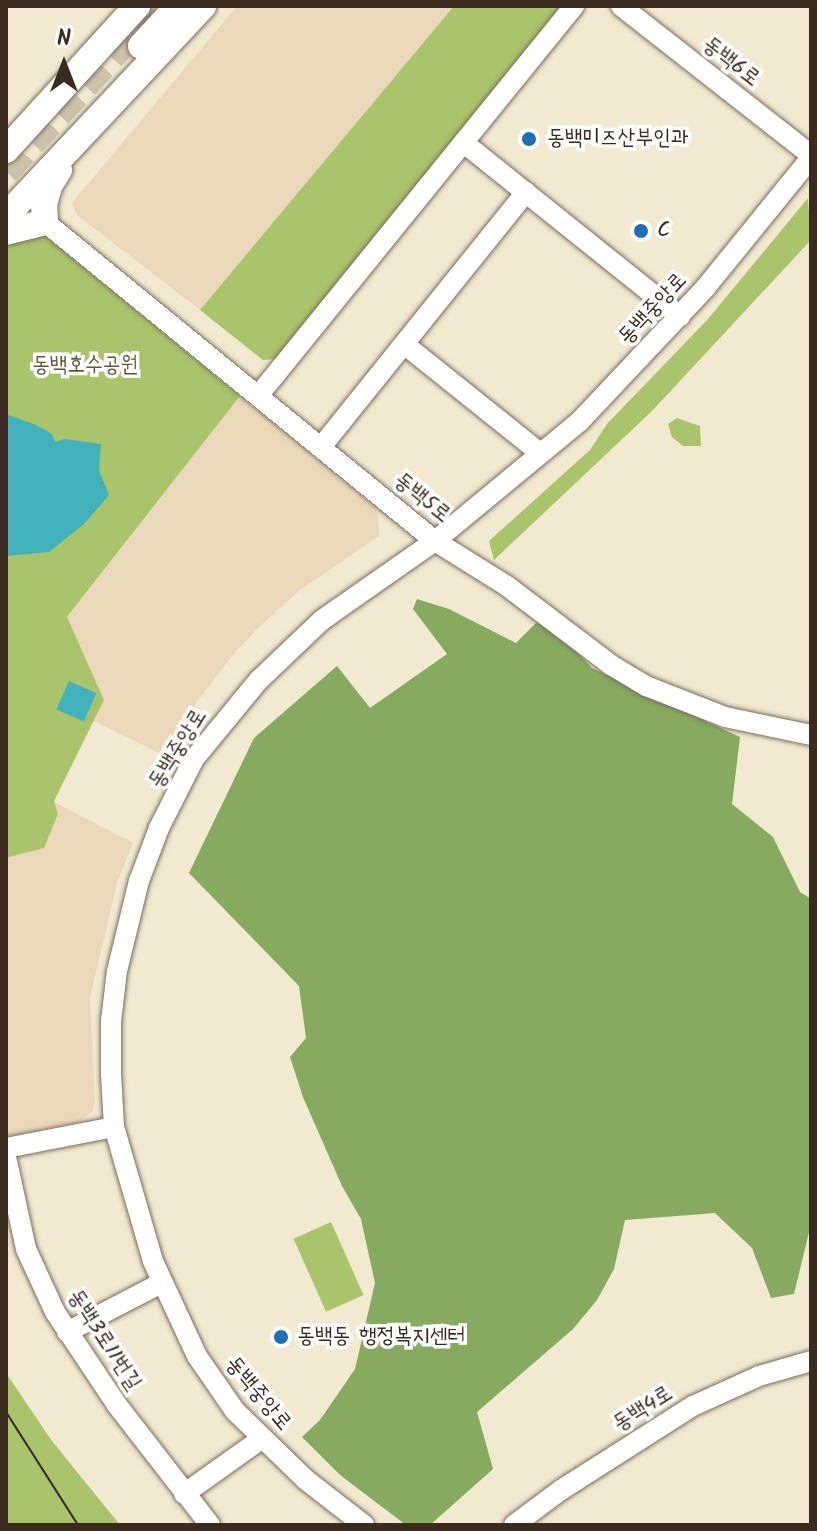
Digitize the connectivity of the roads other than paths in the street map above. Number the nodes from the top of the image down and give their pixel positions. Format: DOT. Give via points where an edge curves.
graph roads {
  1 [pos="137,6"];
  2 [pos="178,6"];
  3 [pos="203,6"];
  4 [pos="574,6"];
  5 [pos="621,6"];
  6 [pos="76,142"];
  7 [pos="464,143"];
  8 [pos="6,150"];
  9 [pos="811,156"];
  10 [pos="526,192"];
  11 [pos="6,193"];
  12 [pos="6,216"];
  13 [pos="45,222"];
  14 [pos="6,232"];
  15 [pos="680,316"];
  16 [pos="404,344"];
  17 [pos="258,396"];
  18 [pos="321,447"];
  19 [pos="540,453"];
  20 [pos="435,541"];
  21 [pos="811,735"];
  22 [pos="114,1127"];
  23 [pos="6,1148"];
  24 [pos="6,1157"];
  25 [pos="161,1283"];
  26 [pos="67,1332"];
  27 [pos="811,1361"];
  28 [pos="261,1439"];
  29 [pos="184,1494"];
  30 [pos="210,1525"];
  31 [pos="364,1525"];
  32 [pos="514,1525"];
  1 -- 8 [label="main road"];
  2 -- 11 [label="main road"];
  3 -- 6 [label="main road"];
  4 -- 7 [label="street"];
  5 -- 9 [label="street, 동백6로"];
  6 -- 12 [label="main road"];
  6 -- 13 [label="main road" via="49,186"];
  7 -- 10 [label="street"];
  7 -- 17 [label="street"];
  9 -- 15 [label="street, 동백중앙로"];
  10 -- 15 [label="street"];
  10 -- 16 [label="street"];
  13 -- 14 [label="main road"];
  13 -- 17 [label="street, 동백5로"];
  15 -- 19 [label="street, 동백중앙로" via="579,422"];
  16 -- 18 [label="street"];
  16 -- 19 [label="street"];
  17 -- 18 [label="street, 동백5로"];
  18 -- 20 [label="street, 동백5로"];
  19 -- 20 [label="street, 동백중앙로"];
  20 -- 21 [label="street, 동백5로" via="646,686 725,717"];
  20 -- 22 [label="street, 동백중앙로" via="303,636 234,707 184,778 149,853 122,946 111,1021"];
  22 -- 23 [label="street"];
  22 -- 25 [label="street, 동백중앙로"];
  24 -- 26 [label="street, 동백3로11번길" via="26,1249"];
  25 -- 26 [label="street"];
  25 -- 28 [label="street, 동백중앙로" via="215,1385"];
  26 -- 29 [label="street, 동백3로11번길"];
  27 -- 32 [label="street, 동백4로" via="759,1376 683,1411"];
  28 -- 29 [label="street"];
  28 -- 31 [label="street, 동백중앙로"];
  29 -- 30 [label="street, 동백3로11번길"];
}
